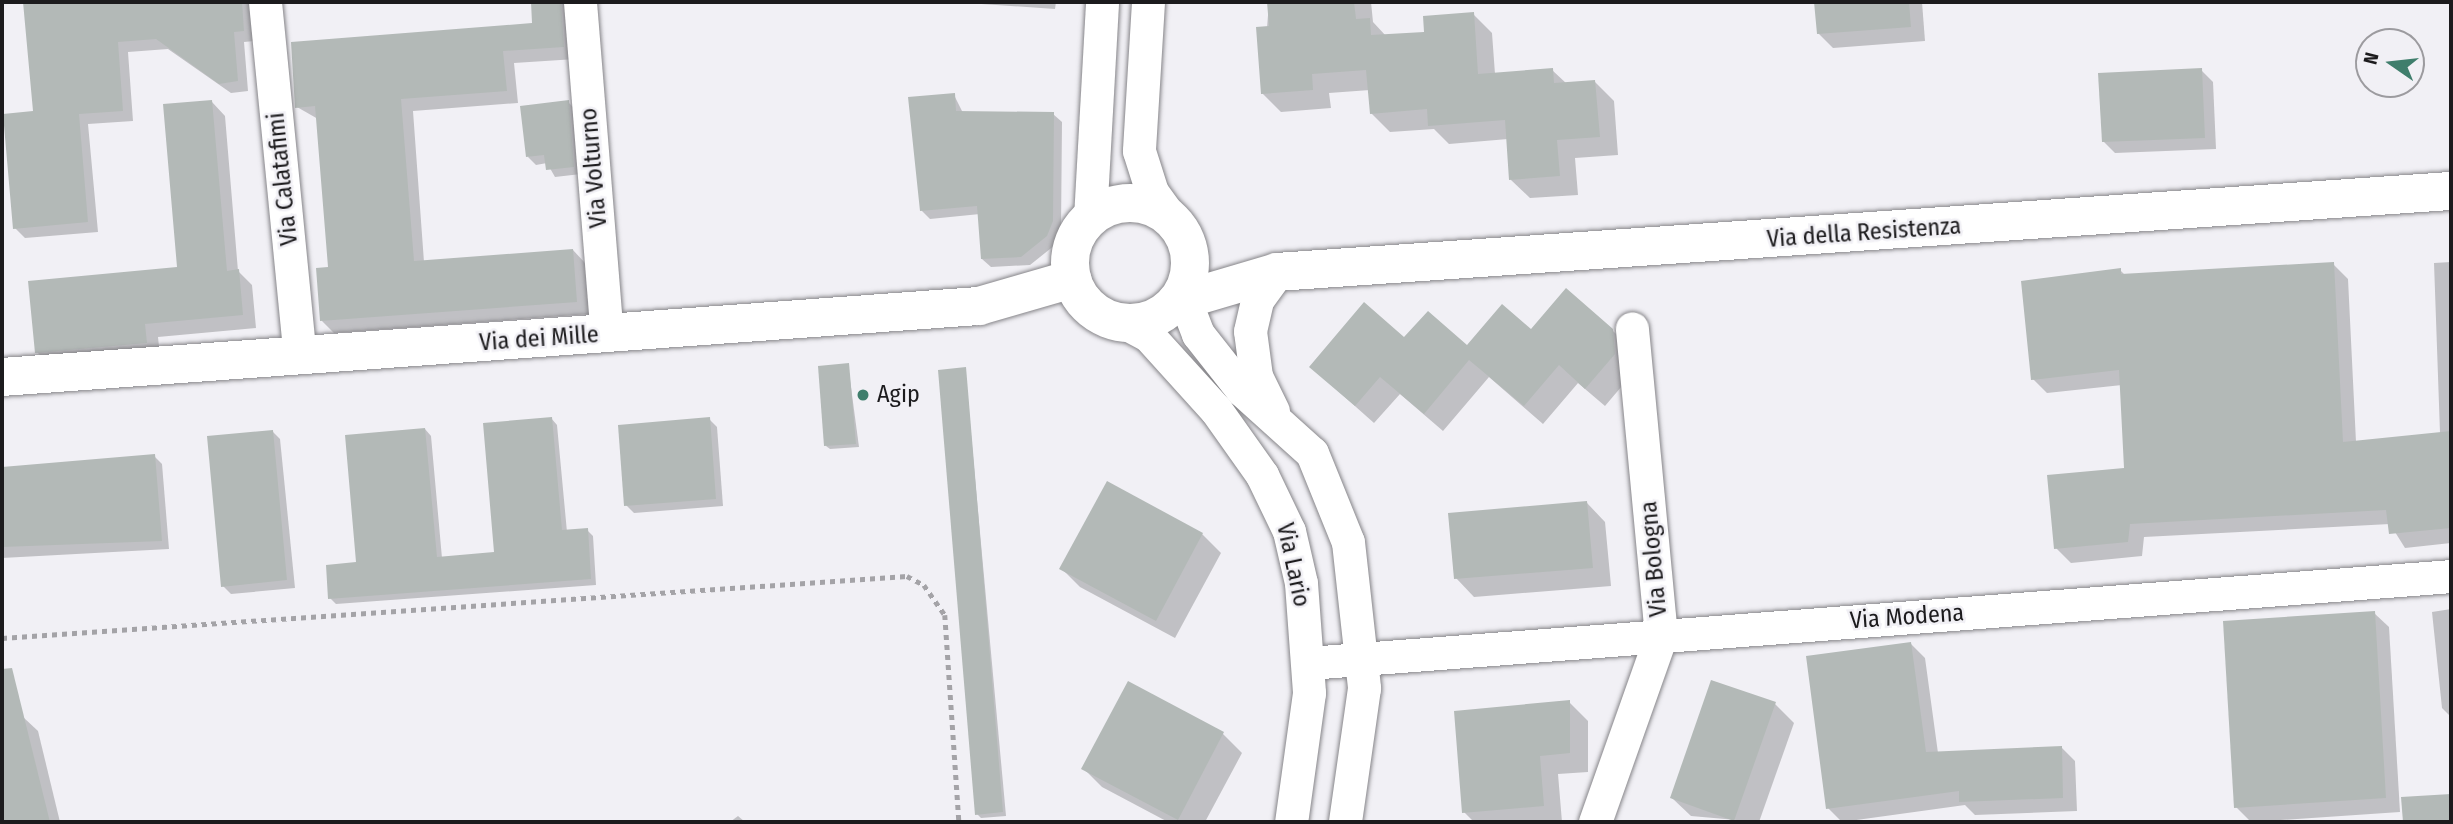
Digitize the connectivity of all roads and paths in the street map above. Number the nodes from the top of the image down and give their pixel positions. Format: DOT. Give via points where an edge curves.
graph roads {
  1 [pos="265,2"];
  2 [pos="580,2"];
  3 [pos="1102,2"];
  4 [pos="1148,2"];
  5 [pos="2451,191"];
  6 [pos="1090,218"];
  7 [pos="1174,221"];
  8 [pos="1277,272"];
  9 [pos="1072,279"];
  10 [pos="1183,293"];
  11 [pos="1125,323"];
  12 [pos="1632,328"];
  13 [pos="607,334"];
  14 [pos="300,356"];
  15 [pos="2,377"];
  16 [pos="1290,431"];
  17 [pos="2451,576"];
  18 [pos="1661,636"];
  19 [pos="2,638"];
  20 [pos="1363,660"];
  21 [pos="1308,663"];
  22 [pos="959,822"];
  23 [pos="1291,822"];
  24 [pos="1345,822"];
  25 [pos="1595,822"];
  1 -- 14 [label="street, Via Calatafimi"];
  2 -- 13 [label="street, Via Volturno"];
  3 -- 6 [label="street"];
  4 -- 7 [label="street" via="1139,151 1152,192"];
  5 -- 8 [label="street, Via della Resistenza"];
  6 -- 7 [label="street" via="1131,202"];
  6 -- 9 [label="street" via="1074,241"];
  7 -- 8 [label="street, Via della Resistenza" via="1226,259"];
  7 -- 10 [label="street" via="1188,244"];
  8 -- 10 [label="street, Via della Resistenza"];
  8 -- 16 [label="street" via="1254,309 1251,343 1261,390"];
  9 -- 11 [label="street" via="1095,313"];
  9 -- 13 [label="street, Via dei Mille" via="995,305"];
  10 -- 11 [label="street" via="1152,320"];
  10 -- 16 [label="street" via="1198,334 1221,366"];
  11 -- 21 [label="street, Via Lario" via="1148,335 1216,410 1272,493 1301,583"];
  12 -- 18 [label="street, Via Bologna"];
  13 -- 14 [label="street, Via dei Mille"];
  14 -- 15 [label="street, Via dei Mille"];
  16 -- 20 [label="street" via="1312,453 1335,500 1355,577"];
  17 -- 18 [label="street, Via Modena"];
  18 -- 20 [label="street, Via Modena"];
  18 -- 25 [label="street, Via Bologna"];
  19 -- 22 [label="path" via="906,576 924,585 944,615"];
  20 -- 21 [label="street, Via Modena"];
  20 -- 24 [label="street" via="1359,744"];
  21 -- 23 [label="street, Via Lario" via="1306,745"];
}
